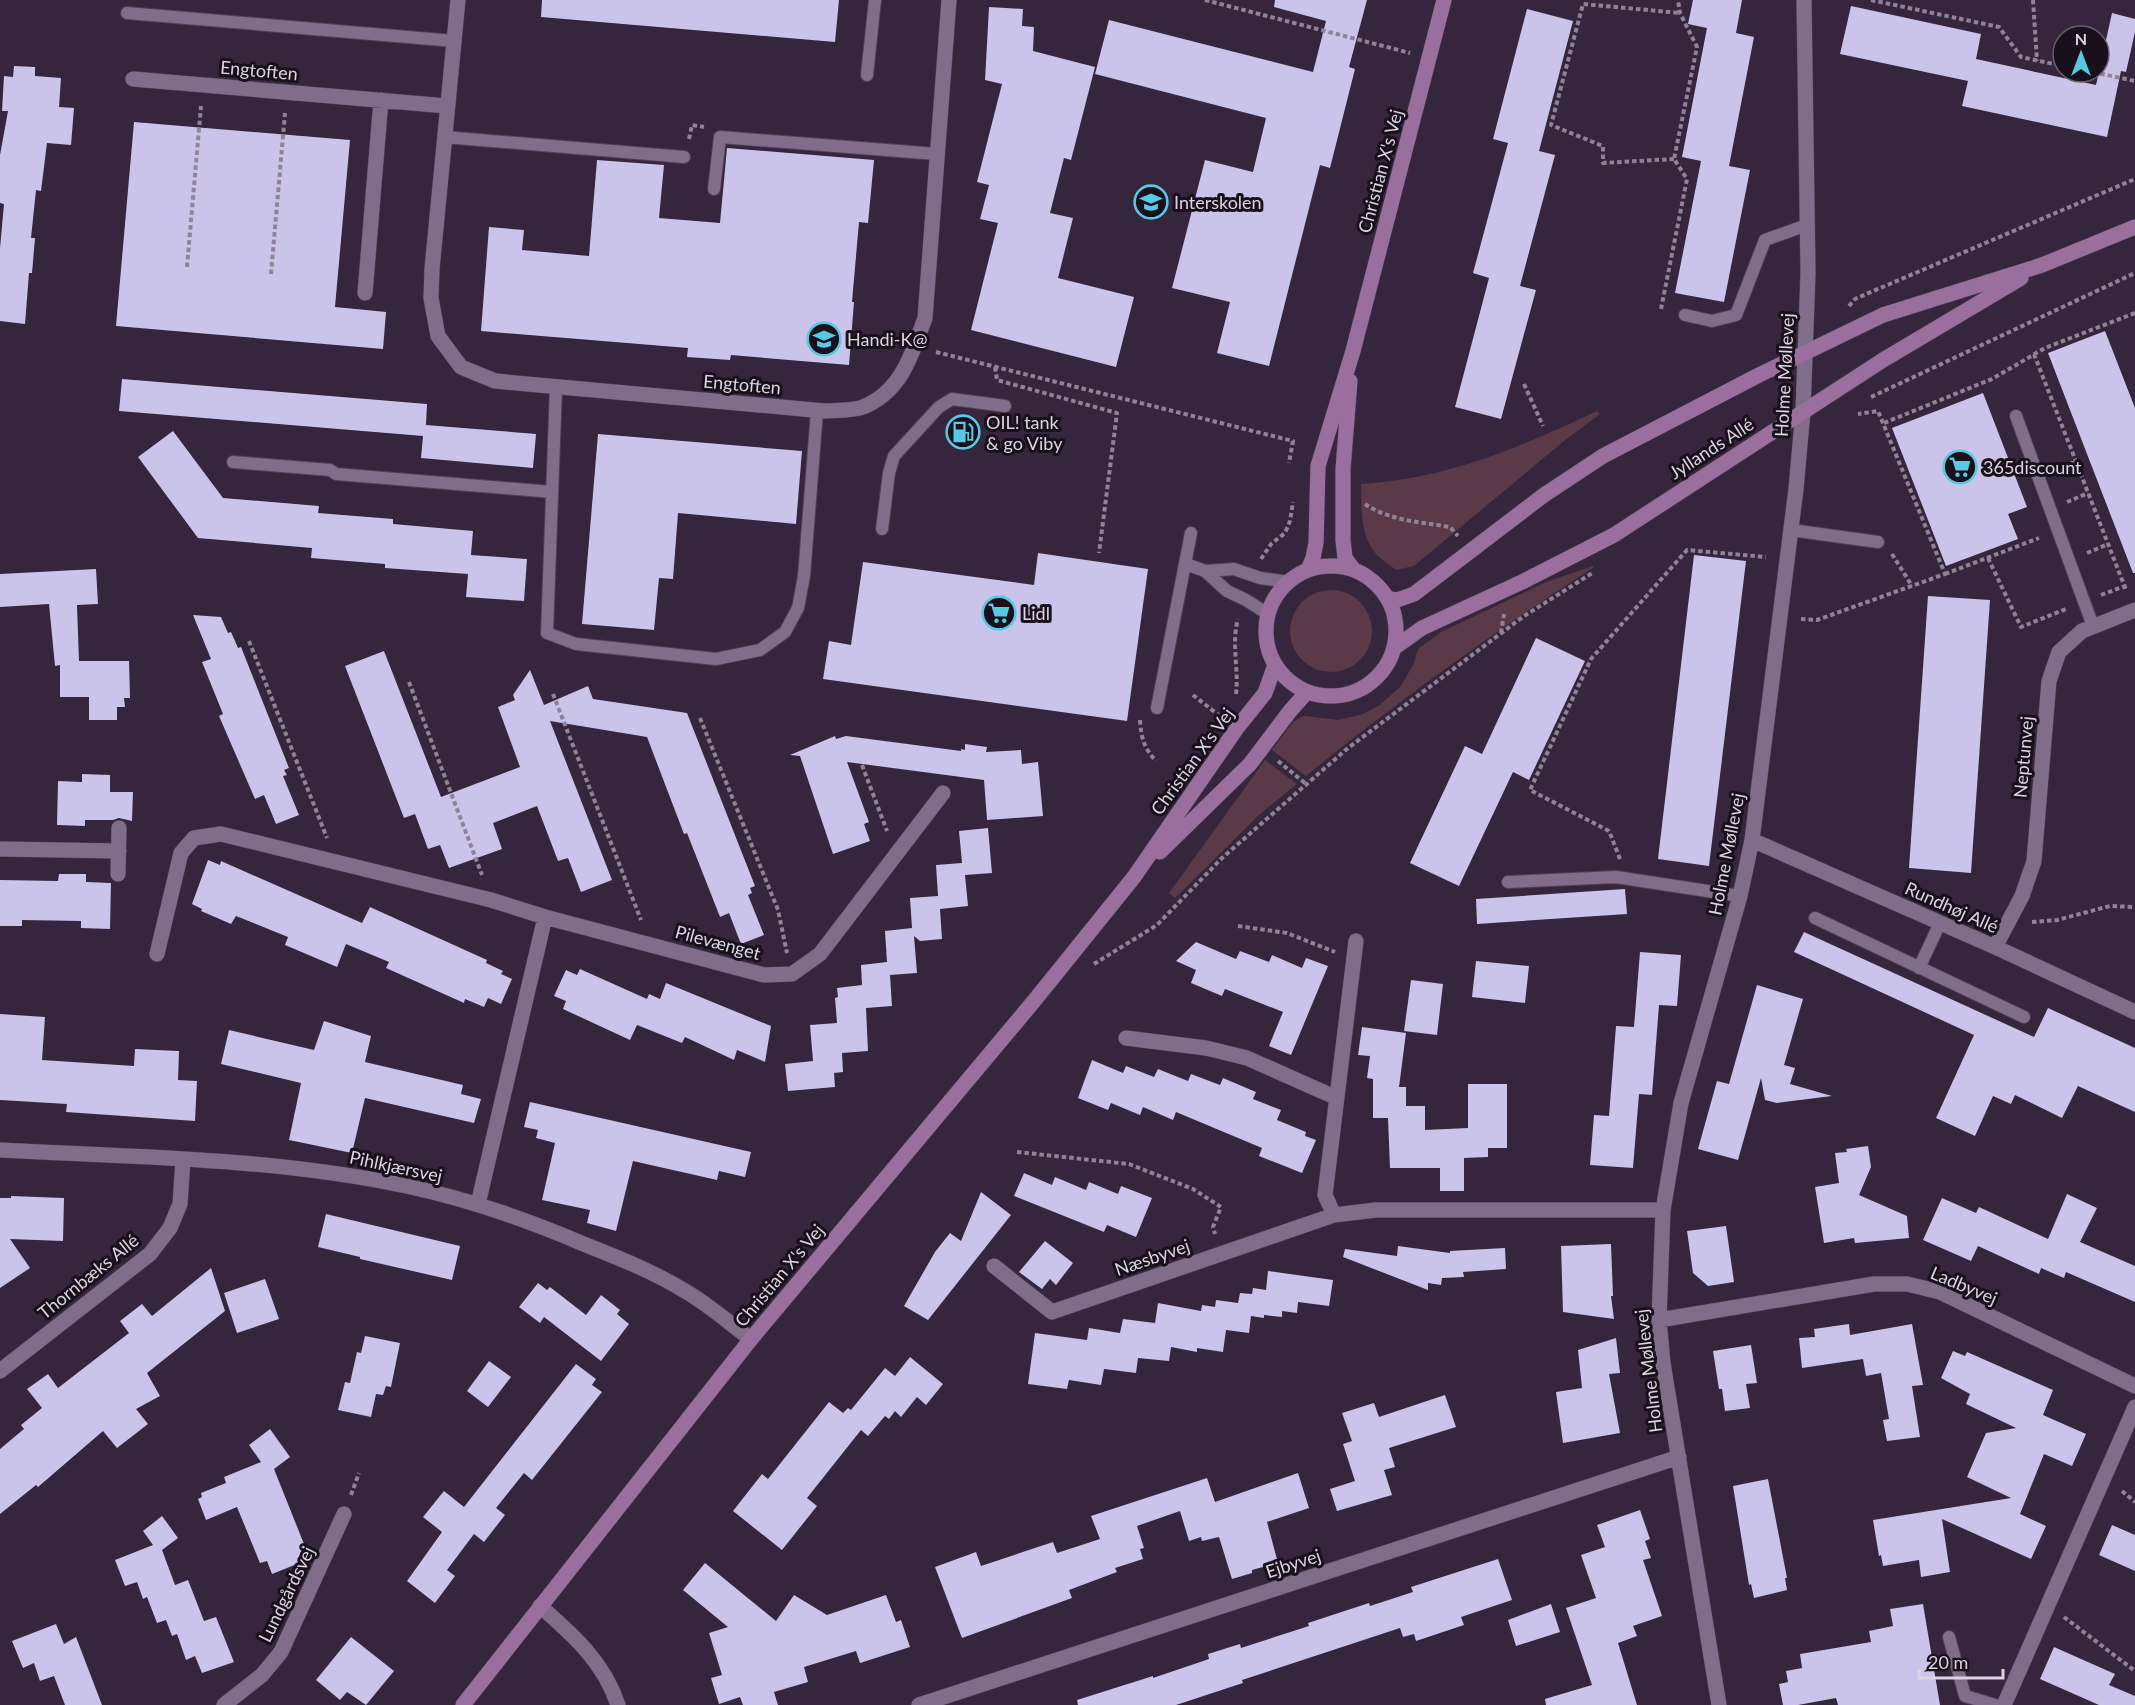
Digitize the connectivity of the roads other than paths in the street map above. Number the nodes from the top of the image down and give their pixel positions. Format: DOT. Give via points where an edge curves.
graph roads {
  1 [pos="458,0"];
  2 [pos="874,0"];
  3 [pos="949,0"];
  4 [pos="1444,0"];
  5 [pos="1804,0"];
  6 [pos="127,13"];
  7 [pos="454,41"];
  8 [pos="867,75"];
  9 [pos="133,79"];
  10 [pos="381,100"];
  11 [pos="447,106"];
  12 [pos="444,137"];
  13 [pos="937,154"];
  14 [pos="684,157"];
  15 [pos="714,189"];
  16 [pos="1807,225"];
  17 [pos="2135,227"];
  18 [pos="2042,266"];
  19 [pos="364,293"];
  20 [pos="1685,315"];
  21 [pos="1353,351"];
  22 [pos="1806,352"];
  23 [pos="556,387"];
  24 [pos="1005,406"];
  25 [pos="817,411"];
  26 [pos="1803,411"];
  27 [pos="2016,416"];
  28 [pos="233,462"];
  29 [pos="552,492"];
  30 [pos="882,529"];
  31 [pos="1791,530"];
  32 [pos="1191,533"];
  33 [pos="1878,542"];
  34 [pos="1186,564"];
  35 [pos="1308,570"];
  36 [pos="1354,570"];
  37 [pos="1205,571"];
  38 [pos="1289,582"];
  39 [pos="1387,598"];
  40 [pos="2134,610"];
  41 [pos="1268,614"];
  42 [pos="2093,626"];
  43 [pos="1395,648"];
  44 [pos="1275,665"];
  45 [pos="1307,692"];
  46 [pos="1157,708"];
  47 [pos="943,793"];
  48 [pos="119,828"];
  49 [pos="1752,840"];
  50 [pos="0,849"];
  51 [pos="119,851"];
  52 [pos="118,874"];
  53 [pos="1134,877"];
  54 [pos="1508,882"];
  55 [pos="1740,896"];
  56 [pos="545,916"];
  57 [pos="1815,918"];
  58 [pos="1940,923"];
  59 [pos="1356,941"];
  60 [pos="1995,947"];
  61 [pos="157,954"];
  62 [pos="1920,968"];
  63 [pos="2135,1012"];
  64 [pos="2024,1017"];
  65 [pos="1126,1038"];
  66 [pos="1337,1098"];
  67 [pos="0,1150"];
  68 [pos="183,1160"];
  69 [pos="478,1204"];
  70 [pos="1663,1210"];
  71 [pos="1334,1215"];
  72 [pos="994,1266"];
  73 [pos="1659,1320"];
  74 [pos="751,1339"];
  75 [pos="0,1371"];
  76 [pos="2135,1386"];
  77 [pos="2135,1407"];
  78 [pos="1679,1457"];
  79 [pos="344,1514"];
  80 [pos="540,1606"];
  81 [pos="1949,1637"];
  82 [pos="224,1705"];
  83 [pos="463,1705"];
  84 [pos="618,1705"];
  85 [pos="919,1705"];
  86 [pos="1719,1705"];
  87 [pos="1995,1705"];
  88 [pos="2004,1705"];
  1 -- 7 [label="street, Engtoften"];
  2 -- 8 [label="lane"];
  3 -- 13 [label="street, Engtoften"];
  4 -- 21 [label="street, Christian X's Vej"];
  5 -- 16 [label="street, Holme Møllevej"];
  6 -- 7 [label="lane"];
  7 -- 11 [label="street, Engtoften"];
  9 -- 10 [label="street, Engtoften"];
  10 -- 11 [label="street, Engtoften"];
  10 -- 19 [label="street"];
  11 -- 12 [label="street, Engtoften"];
  12 -- 14 [label="lane"];
  12 -- 23 [label="street, Engtoften" via="431,298 438,336 461,367 495,381"];
  13 -- 15 [label="lane" via="720,137"];
  13 -- 25 [label="street, Engtoften" via="925,318 910,361 891,389 862,407"];
  16 -- 20 [label="lane" via="1765,240 1736,315 1712,321"];
  16 -- 22 [label="street, Holme Møllevej"];
  17 -- 18 [label="street, Jyllands Allé"];
  18 -- 22 [label="street, Jyllands Allé" via="1883,315"];
  18 -- 26 [label="street, Jyllands Allé"];
  21 -- 35 [label="street, Christian X's Vej" via="1318,466 1316,543"];
  21 -- 36 [label="street, Christian X's Vej" via="1342,481 1343,540 1346,558"];
  22 -- 26 [label="street, Holme Møllevej"];
  22 -- 39 [label="street, Jyllands Allé" via="1603,456 1544,495 1414,594 1397,600"];
  23 -- 25 [label="street, Engtoften"];
  23 -- 29 [label="lane"];
  24 -- 30 [label="lane" via="952,399 939,406 894,456"];
  25 -- 29 [label="lane" via="798,608 785,632 760,650 716,659 576,644 547,633"];
  26 -- 31 [label="street, Holme Møllevej"];
  26 -- 43 [label="street, Jyllands Allé" via="1614,535 1422,628"];
  27 -- 42 [label="lane"];
  28 -- 29 [label="lane"];
  31 -- 33 [label="lane"];
  31 -- 49 [label="street, Holme Møllevej"];
  32 -- 34 [label="lane"];
  34 -- 37 [label="lane"];
  34 -- 46 [label="lane"];
  35 -- 36 [label="street"];
  35 -- 38 [label="street"];
  36 -- 39 [label="street" via="1378,586"];
  37 -- 38 [label="lane" via="1234,569"];
  37 -- 41 [label="lane" via="1227,591"];
  38 -- 41 [label="street"];
  39 -- 43 [label="street" via="1397,631"];
  40 -- 42 [label="street, Neptunvej"];
  41 -- 44 [label="street" via="1267,640"];
  42 -- 60 [label="street, Neptunvej" via="2059,652 2049,681 2034,861 2022,896"];
  43 -- 45 [label="street" via="1381,674 1356,692 1324,696"];
  44 -- 45 [label="street" via="1289,681"];
  44 -- 53 [label="street, Christian X's Vej" via="1265,693"];
  45 -- 53 [label="street, Christian X's Vej" via="1250,764"];
  47 -- 56 [label="street, Pilevænget" via="820,954 792,974 764,975"];
  48 -- 51 [label="street"];
  49 -- 55 [label="street, Holme Møllevej"];
  49 -- 58 [label="street, Rundhøj Allé"];
  50 -- 51 [label="street"];
  51 -- 52 [label="street"];
  53 -- 74 [label="street, Christian X's Vej"];
  54 -- 55 [label="lane" via="1616,877"];
  55 -- 70 [label="street, Holme Møllevej" via="1681,1103"];
  56 -- 61 [label="street, Pilevænget" via="221,834 194,838 181,853"];
  56 -- 69 [label="street"];
  57 -- 62 [label="lane"];
  58 -- 60 [label="street, Rundhøj Allé"];
  58 -- 62 [label="lane"];
  59 -- 66 [label="street"];
  60 -- 63 [label="street, Rundhøj Allé"];
  62 -- 64 [label="lane"];
  65 -- 66 [label="street" via="1206,1048 1247,1058"];
  66 -- 71 [label="street" via="1325,1195"];
  67 -- 68 [label="street, Pihlkjærsvej"];
  68 -- 69 [label="street, Pihlkjærsvej" via="316,1170"];
  68 -- 75 [label="street, Thornbæks Allé" via="180,1204 170,1228 150,1254"];
  69 -- 74 [label="street, Pihlkjærsvej" via="548,1228 675,1286"];
  70 -- 71 [label="street, Næsbyvej" via="1376,1210"];
  70 -- 73 [label="street, Holme Møllevej"];
  71 -- 72 [label="street, Næsbyvej" via="1052,1312"];
  73 -- 76 [label="street, Ladbyvej" via="1874,1284 1907,1284 1940,1292"];
  73 -- 78 [label="street, Holme Møllevej"];
  74 -- 80 [label="street, Christian X's Vej"];
  77 -- 88 [label="street"];
  78 -- 85 [label="street, Ejbyvej"];
  78 -- 86 [label="street, Holme Møllevej"];
  79 -- 82 [label="street, Lundgårdsvej" via="281,1652 261,1675"];
  80 -- 83 [label="street, Christian X's Vej"];
  80 -- 84 [label="street" via="600,1666"];
  81 -- 87 [label="lane" via="1965,1696"];
}
